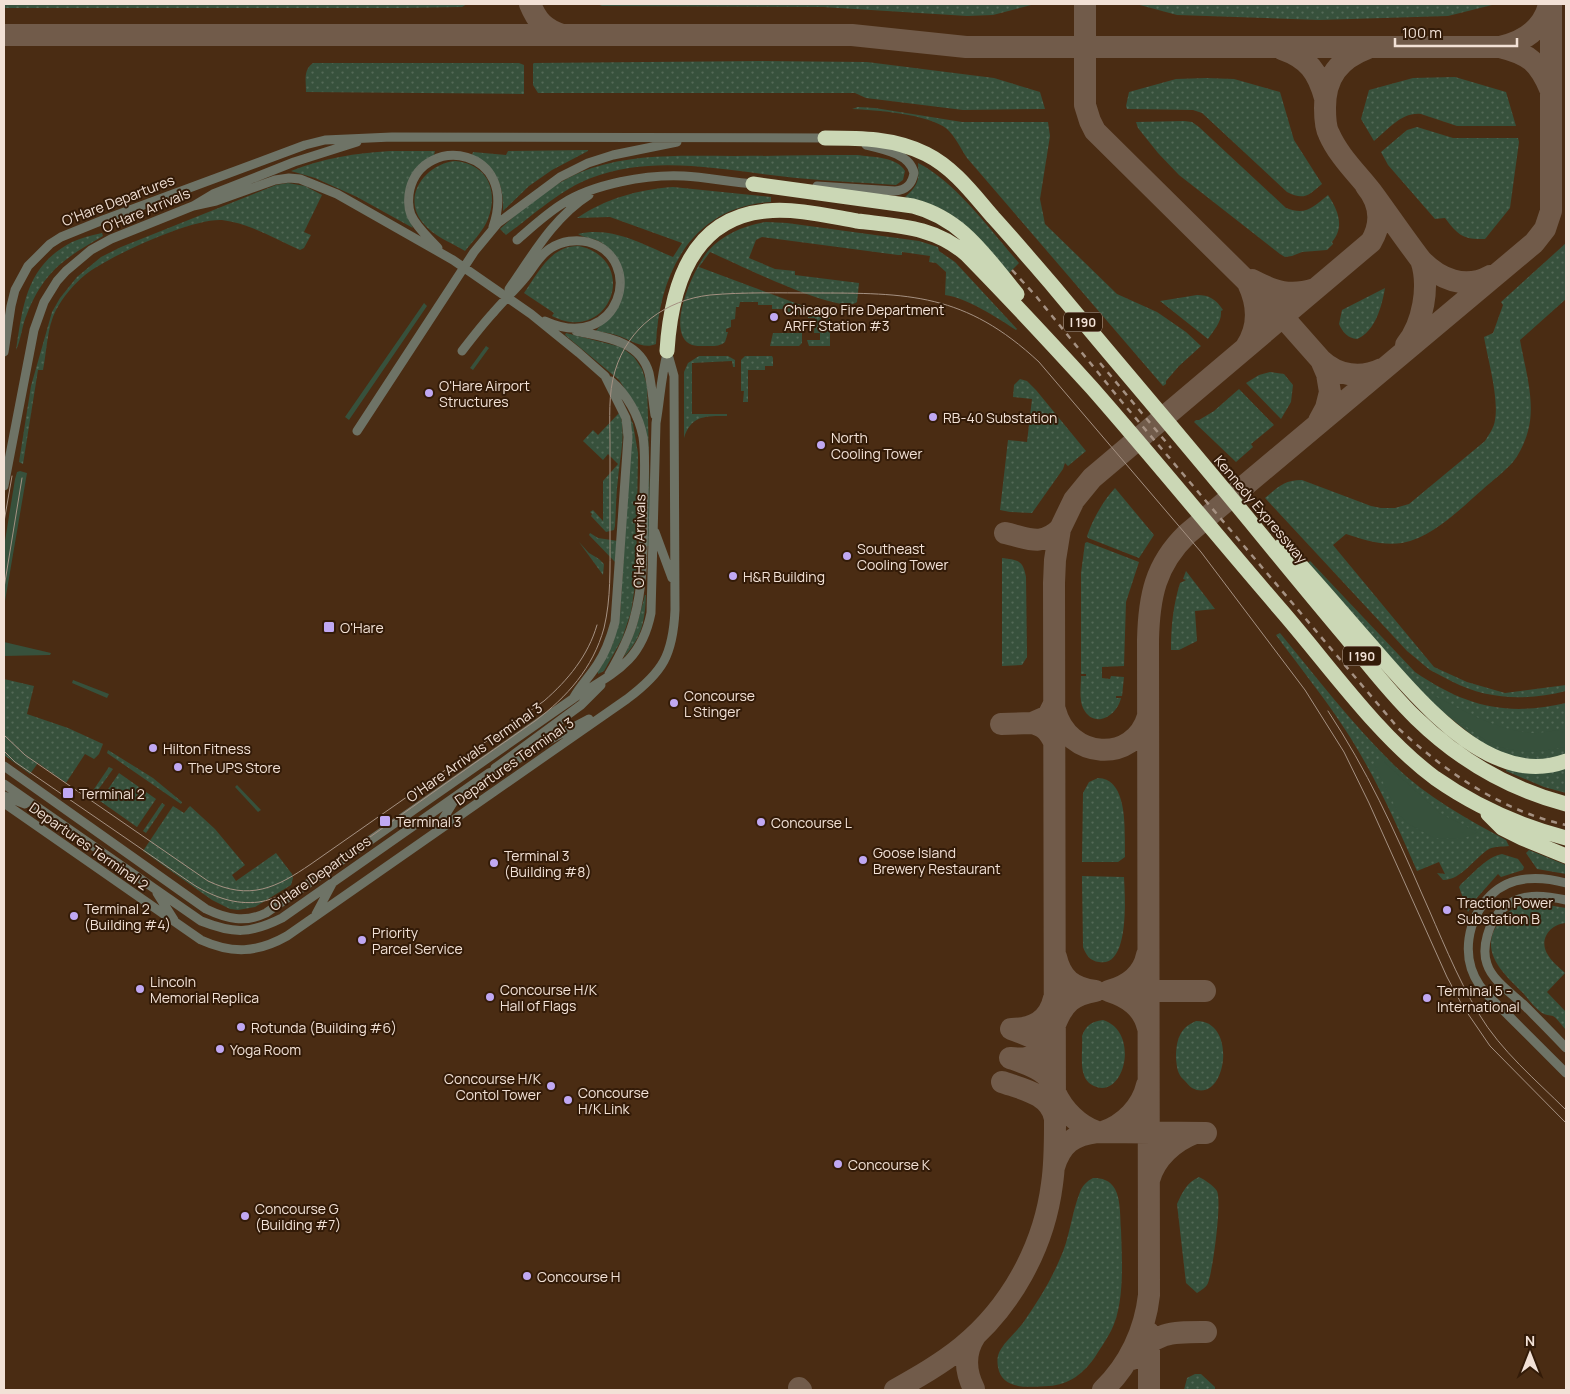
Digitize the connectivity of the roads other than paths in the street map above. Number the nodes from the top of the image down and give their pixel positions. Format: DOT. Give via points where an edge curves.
graph roads {
  1 [pos="372,138"];
  2 [pos="707,138"];
  3 [pos="825,138"];
  4 [pos="619,182"];
  5 [pos="753,184"];
  6 [pos="193,206"];
  7 [pos="493,227"];
  8 [pos="517,240"];
  9 [pos="443,254"];
  10 [pos="532,314"];
  11 [pos="487,320"];
  12 [pos="565,328"];
  13 [pos="4,348"];
  14 [pos="462,351"];
  15 [pos="667,351"];
  16 [pos="4,352"];
  17 [pos="1066,360"];
  18 [pos="605,376"];
  19 [pos="656,423"];
  20 [pos="357,431"];
  21 [pos="1198,458"];
  22 [pos="4,486"];
  23 [pos="653,528"];
  24 [pos="675,585"];
  25 [pos="574,698"];
  26 [pos="627,698"];
  27 [pos="1566,761"];
  28 [pos="4,766"];
  29 [pos="489,773"];
  30 [pos="4,784"];
  31 [pos="459,794"];
  32 [pos="4,796"];
  33 [pos="4,803"];
  34 [pos="1566,804"];
  35 [pos="1480,806"];
  36 [pos="36,808"];
  37 [pos="436,832"];
  38 [pos="1566,838"];
  39 [pos="1566,856"];
  40 [pos="334,881"];
  41 [pos="1566,883"];
  42 [pos="154,889"];
  43 [pos="1566,900"];
  44 [pos="314,917"];
  45 [pos="178,926"];
  46 [pos="238,950"];
  47 [pos="1566,1048"];
  48 [pos="1566,1073"];
  1 -- 2 [label="street"];
  1 -- 6 [label="street, O'Hare Arrivals" via="294,162 213,194"];
  1 -- 13 [label="street, O'Hare Departures" via="325,140 304,145 61,237 35,258 22,275 11,306"];
  2 -- 3 [label="street"];
  2 -- 7 [label="street" via="637,150 588,163 560,176"];
  3 -- 5 [label="street" via="862,144 897,155 911,164 913,181 906,188 895,191"];
  3 -- 21 [label="highway, Kennedy Expressway / I 190" via="890,141 909,146 944,165 967,187"];
  4 -- 5 [label="street" via="670,175"];
  4 -- 8 [label="street" via="567,201"];
  4 -- 11 [label="street" via="592,194 567,212"];
  5 -- 17 [label="highway" via="913,206 936,213 972,240"];
  6 -- 9 [label="street" via="275,180 300,179 337,194"];
  6 -- 22 [label="street, O'Hare Arrivals" via="91,250 66,271 51,290 38,316"];
  7 -- 9 [label="street" via="498,197 489,171 474,160 460,156 444,156 432,161 416,174 408,202 415,223"];
  7 -- 20 [label="street"];
  9 -- 10 [label="street"];
  10 -- 12 [label="street"];
  10 -- 18 [label="street"];
  11 -- 12 [label="street" via="546,251 561,243 582,240 602,249 612,259 619,276 619,294 614,308 600,321 586,328"];
  11 -- 14 [label="street"];
  12 -- 19 [label="street" via="618,341 642,358 648,373"];
  13 -- 16 [label="street, O'Hare Departures"];
  15 -- 17 [label="highway" via="675,294 684,269 698,247 714,230 741,216 779,210 925,231 947,240 967,254"];
  15 -- 19 [label="street, O'Hare Arrivals"];
  15 -- 24 [label="street" via="674,376"];
  17 -- 35 [label="highway, I 190" via="1368,714 1434,777"];
  18 -- 25 [label="street" via="626,418 628,437 615,622 604,654"];
  18 -- 29 [label="street" via="618,386 630,404 643,436 640,594 628,637 600,685 580,705"];
  19 -- 23 [label="street, O'Hare Arrivals"];
  21 -- 27 [label="highway" via="1298,562 1413,694 1454,731 1484,752 1511,763 1538,767"];
  21 -- 34 [label="highway, Kennedy Expressway / I 190" via="1415,718 1464,758 1491,774"];
  23 -- 24 [label="street"];
  23 -- 25 [label="street, O'Hare Arrivals" via="651,613 643,640 621,668"];
  24 -- 26 [label="street" via="674,627 668,653 654,676"];
  25 -- 28 [label="street, O'Hare Arrivals Terminal 3" via="266,913 238,920 206,908"];
  26 -- 29 [label="street, O'Hare Departures"];
  26 -- 37 [label="street, Departures Terminal 3"];
  29 -- 31 [label="street, O'Hare Departures"];
  30 -- 36 [label="street, O'Hare Departures"];
  31 -- 37 [label="street"];
  31 -- 40 [label="street, O'Hare Departures"];
  32 -- 36 [label="street"];
  33 -- 45 [label="street, Departures Terminal 2"];
  35 -- 38 [label="highway, I 190"];
  35 -- 39 [label="highway" via="1502,828"];
  36 -- 42 [label="street, O'Hare Departures"];
  37 -- 44 [label="street, Departures Terminal 3"];
  40 -- 42 [label="street, O'Hare Departures" via="282,918 252,931 237,932 201,920"];
  40 -- 44 [label="street"];
  41 -- 48 [label="street" via="1526,879 1502,887 1485,901 1469,935 1469,952 1480,985"];
  42 -- 45 [label="street"];
  43 -- 47 [label="street" via="1540,895 1511,903 1493,921 1485,952 1486,963 1496,978"];
  44 -- 46 [label="street, Departures Terminal 3" via="276,942"];
  45 -- 46 [label="street, Departures Terminal 2" via="214,946"];
}
